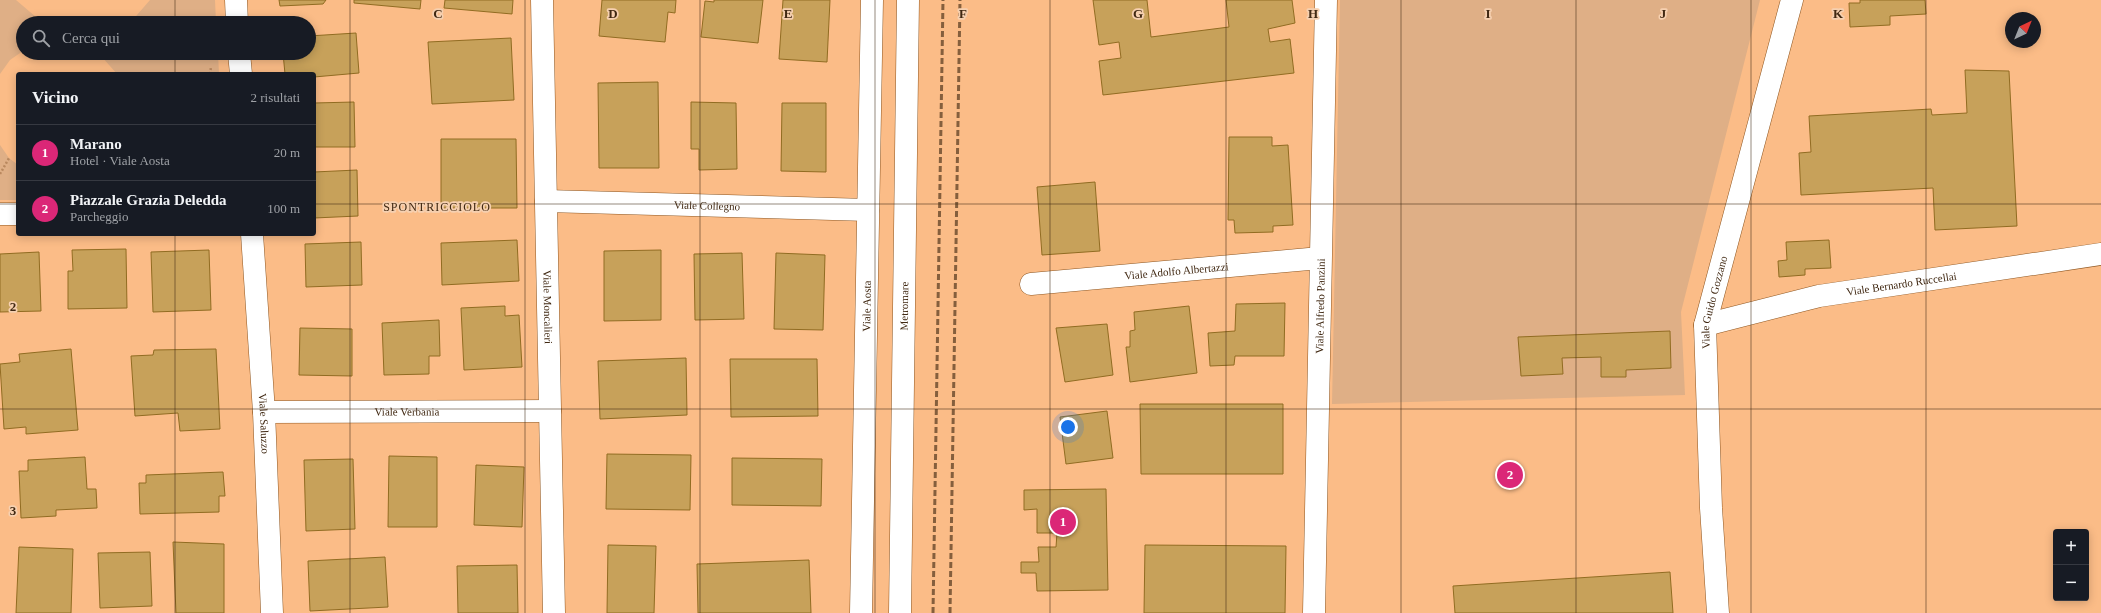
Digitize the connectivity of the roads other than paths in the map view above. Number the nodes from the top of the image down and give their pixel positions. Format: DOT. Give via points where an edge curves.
graph roads {
  1 [pos="236,0"];
  2 [pos="542,0"];
  3 [pos="872,0"];
  4 [pos="908,0"];
  5 [pos="1326,0"];
  6 [pos="1792,0"];
  7 [pos="237,16"];
  8 [pos="240,60"];
  9 [pos="241,72"];
  10 [pos="546,201"];
  11 [pos="868,210"];
  12 [pos="0,214"];
  13 [pos="16,214"];
  14 [pos="252,236"];
  15 [pos="2101,254"];
  16 [pos="1320,258"];
  17 [pos="1031,284"];
  18 [pos="1705,324"];
  19 [pos="550,411"];
  20 [pos="264,412"];
  21 [pos="272,613"];
  22 [pos="554,613"];
  23 [pos="861,613"];
  24 [pos="900,613"];
  25 [pos="1314,613"];
  26 [pos="1718,613"];
  1 -- 7 [label="street"];
  2 -- 10 [label="street, Viale Moncalieri"];
  3 -- 11 [label="street, Viale Aosta"];
  4 -- 24 [label="street, Metromare"];
  5 -- 16 [label="street, Viale Alfredo Panzini"];
  6 -- 18 [label="street, Viale Guido Gozzano"];
  8 -- 9 [label="street"];
  10 -- 11 [label="street, Viale Collegno"];
  10 -- 19 [label="street, Viale Moncalieri"];
  11 -- 23 [label="street, Viale Aosta"];
  12 -- 13 [label="street"];
  14 -- 20 [label="street, Viale Saluzzo"];
  15 -- 18 [label="street, Viale Bernardo Ruccellai" via="1819,296"];
  16 -- 17 [label="street, Viale Adolfo Albertazzi"];
  16 -- 25 [label="street, Viale Alfredo Panzini"];
  18 -- 26 [label="street, Viale Guido Gozzano"];
  19 -- 20 [label="street, Viale Verbania"];
  19 -- 22 [label="street, Viale Moncalieri"];
  20 -- 21 [label="street, Viale Saluzzo"];
}
